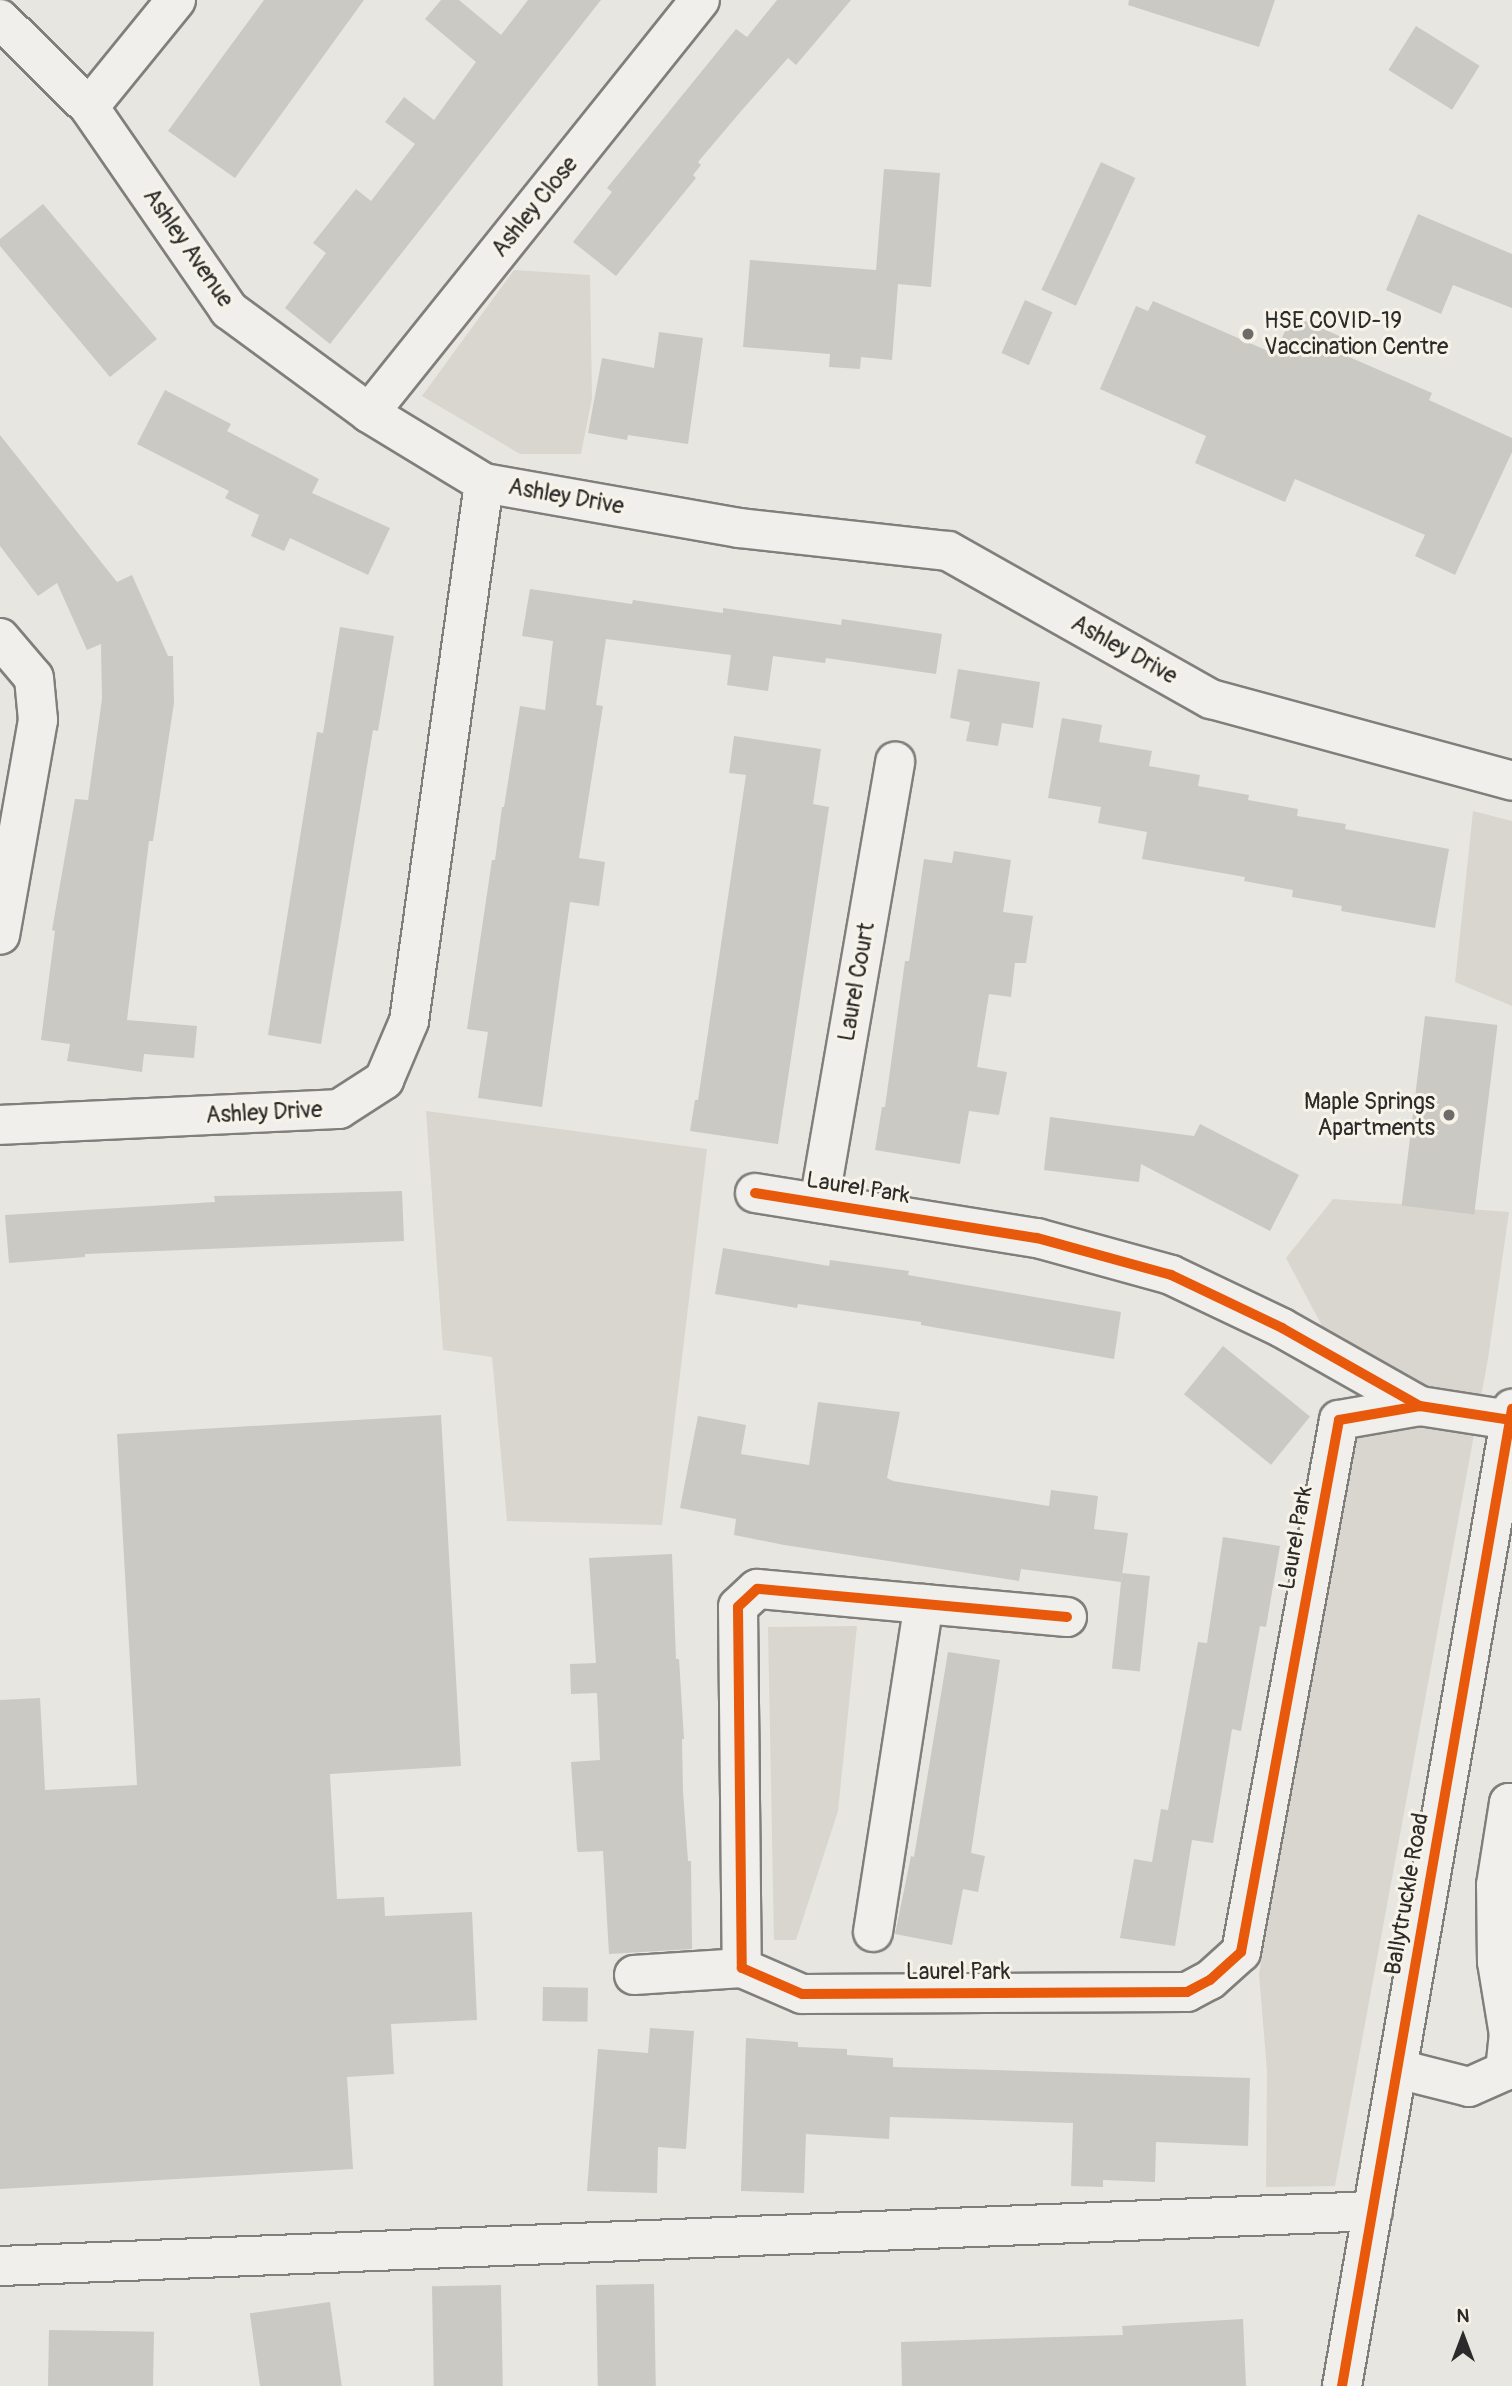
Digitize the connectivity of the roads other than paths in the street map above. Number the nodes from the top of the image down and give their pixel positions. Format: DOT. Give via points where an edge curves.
graph roads {
  1 [pos="176,0"];
  2 [pos="700,0"];
  3 [pos="0,19"];
  4 [pos="89,107"];
  5 [pos="369,413"];
  6 [pos="484,483"];
  7 [pos="0,638"];
  8 [pos="895,762"];
  9 [pos="1512,780"];
  10 [pos="0,935"];
  11 [pos="0,1125"];
  12 [pos="755,1193"];
  13 [pos="819,1203"];
  14 [pos="1420,1406"];
  15 [pos="1511,1415"];
  16 [pos="924,1604"];
  17 [pos="1067,1618"];
  18 [pos="1512,1803"];
  19 [pos="873,1932"];
  20 [pos="742,1968"];
  21 [pos="634,1975"];
  22 [pos="1398,2069"];
  23 [pos="1373,2211"];
  24 [pos="0,2266"];
  25 [pos="1342,2386"];
  1 -- 4 [label="street"];
  2 -- 5 [label="street, Ashley Close"];
  3 -- 4 [label="street, Ashley Avenue"];
  4 -- 5 [label="street, Ashley Avenue" via="229,310"];
  5 -- 6 [label="street, Ashley Avenue"];
  6 -- 9 [label="street, Ashley Drive" via="739,528 948,551 1211,699"];
  6 -- 11 [label="street, Ashley Drive" via="409,1021 384,1080 340,1109"];
  7 -- 10 [label="street" via="34,678 38,720"];
  8 -- 13 [label="street, Laurel Court"];
  12 -- 13 [label="street, Laurel Park"];
  13 -- 14 [label="street, Laurel Park" via="1037,1238 1171,1275 1282,1328"];
  14 -- 15 [label="street, Laurel Park"];
  14 -- 20 [label="street, Laurel Park" via="1339,1420 1241,1952 1210,1980 1187,1992 802,1994"];
  15 -- 22 [label="street, Ballytruckle Road"];
  16 -- 17 [label="street"];
  16 -- 19 [label="street"];
  16 -- 20 [label="street" via="757,1589 738,1607"];
  18 -- 22 [label="street" via="1496,1885 1497,1962 1508,2035 1505,2071 1469,2087"];
  20 -- 21 [label="street, Laurel Park"];
  22 -- 23 [label="street, Ballytruckle Road"];
  23 -- 24 [label="street"];
  23 -- 25 [label="street, Ballytruckle Road"];
}
